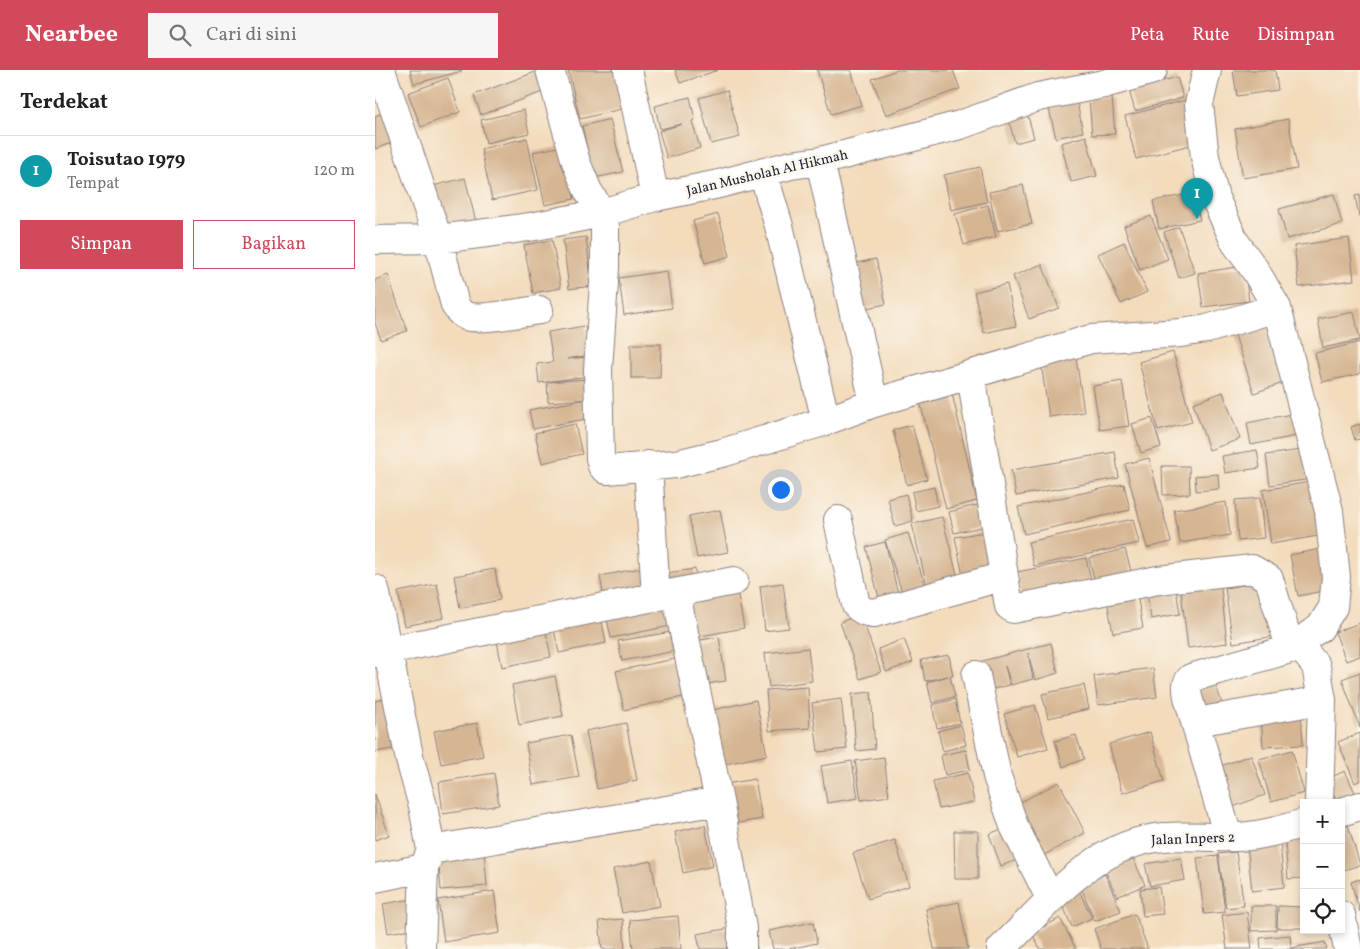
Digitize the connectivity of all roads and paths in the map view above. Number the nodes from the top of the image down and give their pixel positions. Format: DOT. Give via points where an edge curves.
graph roads {
  1 [pos="381,70"];
  2 [pos="550,70"];
  3 [pos="628,70"];
  4 [pos="1153,70"];
  5 [pos="1207,70"];
  6 [pos="820,161"];
  7 [pos="763,173"];
  8 [pos="655,197"];
  9 [pos="602,213"];
  10 [pos="438,239"];
  11 [pos="375,240"];
  12 [pos="1277,308"];
  13 [pos="539,310"];
  14 [pos="971,375"];
  15 [pos="874,403"];
  16 [pos="826,421"];
  17 [pos="648,465"];
  18 [pos="838,520"];
  19 [pos="1004,576"];
  20 [pos="734,581"];
  21 [pos="375,589"];
  22 [pos="666,596"];
  23 [pos="1301,646"];
  24 [pos="381,652"];
  25 [pos="976,675"];
  26 [pos="1322,700"];
  27 [pos="1196,722"];
  28 [pos="1319,799"];
  29 [pos="719,801"];
  30 [pos="1360,806"];
  31 [pos="1345,811"];
  32 [pos="1300,824"];
  33 [pos="1228,837"];
  34 [pos="427,859"];
  35 [pos="375,878"];
  36 [pos="1050,898"];
  37 [pos="1345,934"];
  38 [pos="421,949"];
  39 [pos="742,949"];
  40 [pos="1001,949"];
  41 [pos="1348,949"];
  1 -- 10 [label="street"];
  2 -- 9 [label="street" via="576,162"];
  3 -- 8 [label="street"];
  4 -- 6 [label="street, Jalan Musholah Al Hikmah" via="1038,98 961,125"];
  5 -- 12 [label="street" via="1199,104 1205,157 1215,198 1235,242"];
  6 -- 7 [label="street, Jalan Musholah Al Hikmah"];
  6 -- 15 [label="street"];
  7 -- 8 [label="street, Jalan Musholah Al Hikmah"];
  7 -- 16 [label="street"];
  8 -- 9 [label="street, Jalan Musholah Al Hikmah"];
  9 -- 10 [label="street, Jalan Musholah Al Hikmah" via="537,226"];
  9 -- 17 [label="street" via="605,268 598,355 600,458 607,470"];
  10 -- 11 [label="street, Jalan Musholah Al Hikmah"];
  10 -- 13 [label="street" via="459,312 479,317"];
  12 -- 14 [label="street" via="1207,329 1091,339"];
  12 -- 23 [label="street" via="1329,511 1336,577 1333,606 1320,628"];
  14 -- 15 [label="street"];
  14 -- 19 [label="street"];
  15 -- 16 [label="street"];
  16 -- 17 [label="street" via="722,453 676,464"];
  17 -- 22 [label="street"];
  18 -- 19 [label="street" via="857,604 866,612 874,613"];
  19 -- 23 [label="street" via="1009,606 1013,610 1158,580 1252,569 1269,579 1286,634"];
  20 -- 22 [label="street"];
  21 -- 24 [label="street"];
  22 -- 24 [label="street"];
  22 -- 29 [label="street"];
  23 -- 26 [label="street" via="1316,666"];
  23 -- 27 [label="street" via="1191,678 1186,688"];
  24 -- 34 [label="street" via="423,806"];
  25 -- 36 [label="street" via="997,776 1015,826"];
  26 -- 27 [label="street"];
  26 -- 28 [label="street"];
  27 -- 33 [label="street"];
  29 -- 34 [label="street"];
  29 -- 39 [label="street" via="742,928"];
  30 -- 31 [label="street"];
  32 -- 33 [label="street, Jalan Inpers 2" via="1270,834"];
  33 -- 36 [label="street, Jalan Inpers 2" via="1165,837 1126,844 1107,853"];
  34 -- 35 [label="street"];
  34 -- 38 [label="street"];
  36 -- 40 [label="street, Jalan Inpers 2"];
  37 -- 41 [label="street"];
}
